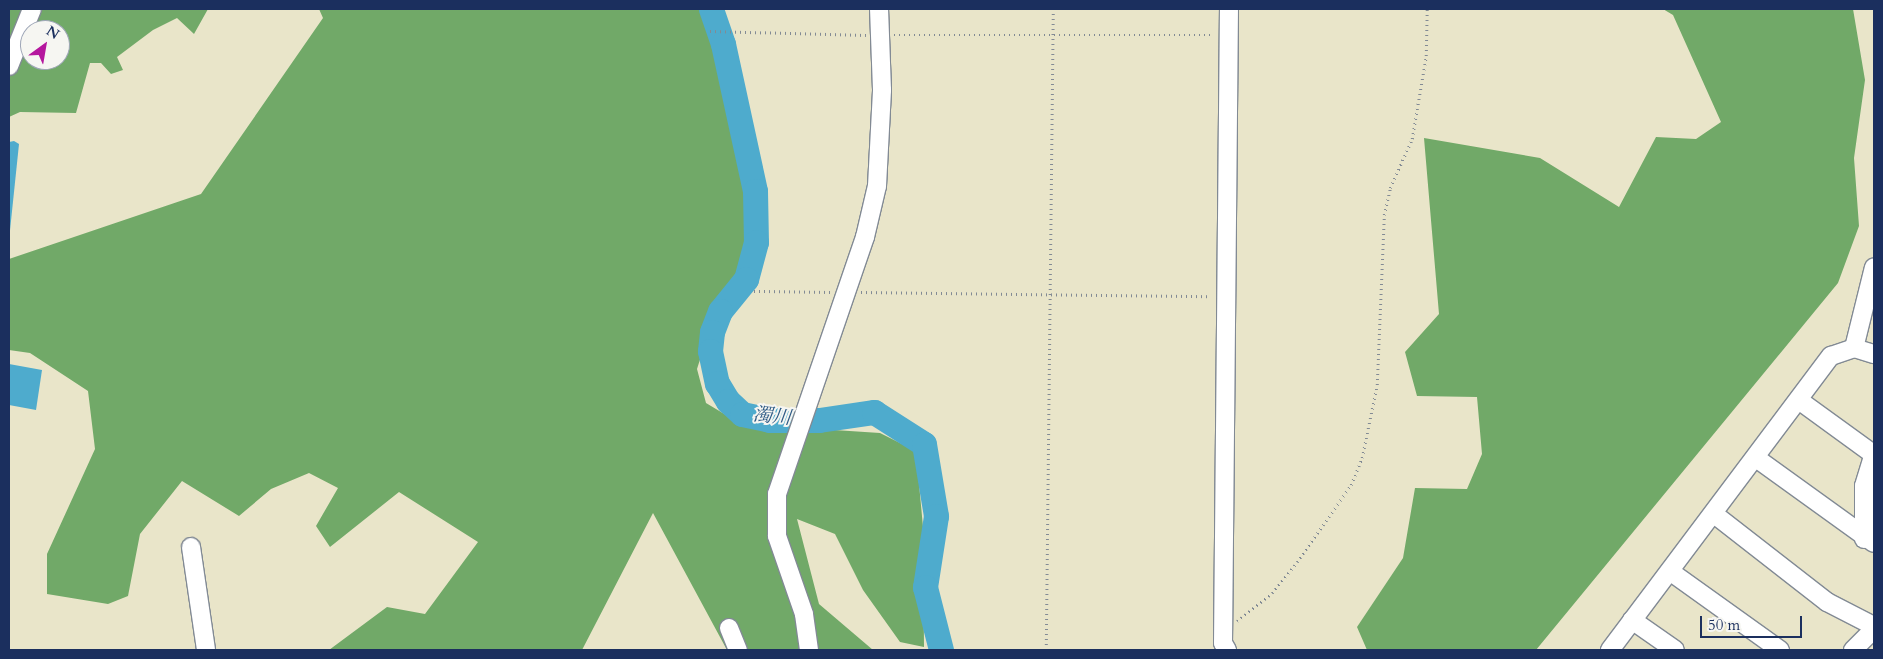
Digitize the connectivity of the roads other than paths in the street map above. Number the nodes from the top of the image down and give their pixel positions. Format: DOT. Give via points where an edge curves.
graph roads {
  1 [pos="32,9"];
  2 [pos="880,9"];
  3 [pos="1229,9"];
  4 [pos="9,66"];
  5 [pos="1874,267"];
  6 [pos="1854,348"];
  7 [pos="1874,354"];
  8 [pos="1800,401"];
  9 [pos="1874,454"];
  10 [pos="1756,458"];
  11 [pos="1714,514"];
  12 [pos="1869,541"];
  13 [pos="191,547"];
  14 [pos="1671,572"];
  15 [pos="1632,620"];
  16 [pos="729,628"];
  17 [pos="1874,628"];
  18 [pos="206,650"];
  19 [pos="738,650"];
  20 [pos="809,650"];
  21 [pos="1227,650"];
  22 [pos="1610,650"];
  23 [pos="1675,650"];
  24 [pos="1780,650"];
  25 [pos="1853,650"];
  1 -- 4 [label="street"];
  2 -- 20 [label="street" via="876,186 846,292 784,468 774,516 804,614"];
  3 -- 21 [label="street" via="1223,625"];
  5 -- 6 [label="street"];
  6 -- 7 [label="street"];
  6 -- 8 [label="street" via="1831,356"];
  8 -- 9 [label="street"];
  8 -- 10 [label="street"];
  9 -- 12 [label="street" via="1864,486"];
  10 -- 11 [label="street"];
  10 -- 12 [label="street"];
  11 -- 14 [label="street"];
  11 -- 17 [label="street" via="1827,602"];
  13 -- 18 [label="street"];
  14 -- 15 [label="street"];
  14 -- 24 [label="street"];
  15 -- 22 [label="street"];
  15 -- 23 [label="street"];
  16 -- 19 [label="street"];
  17 -- 25 [label="street"];
}
